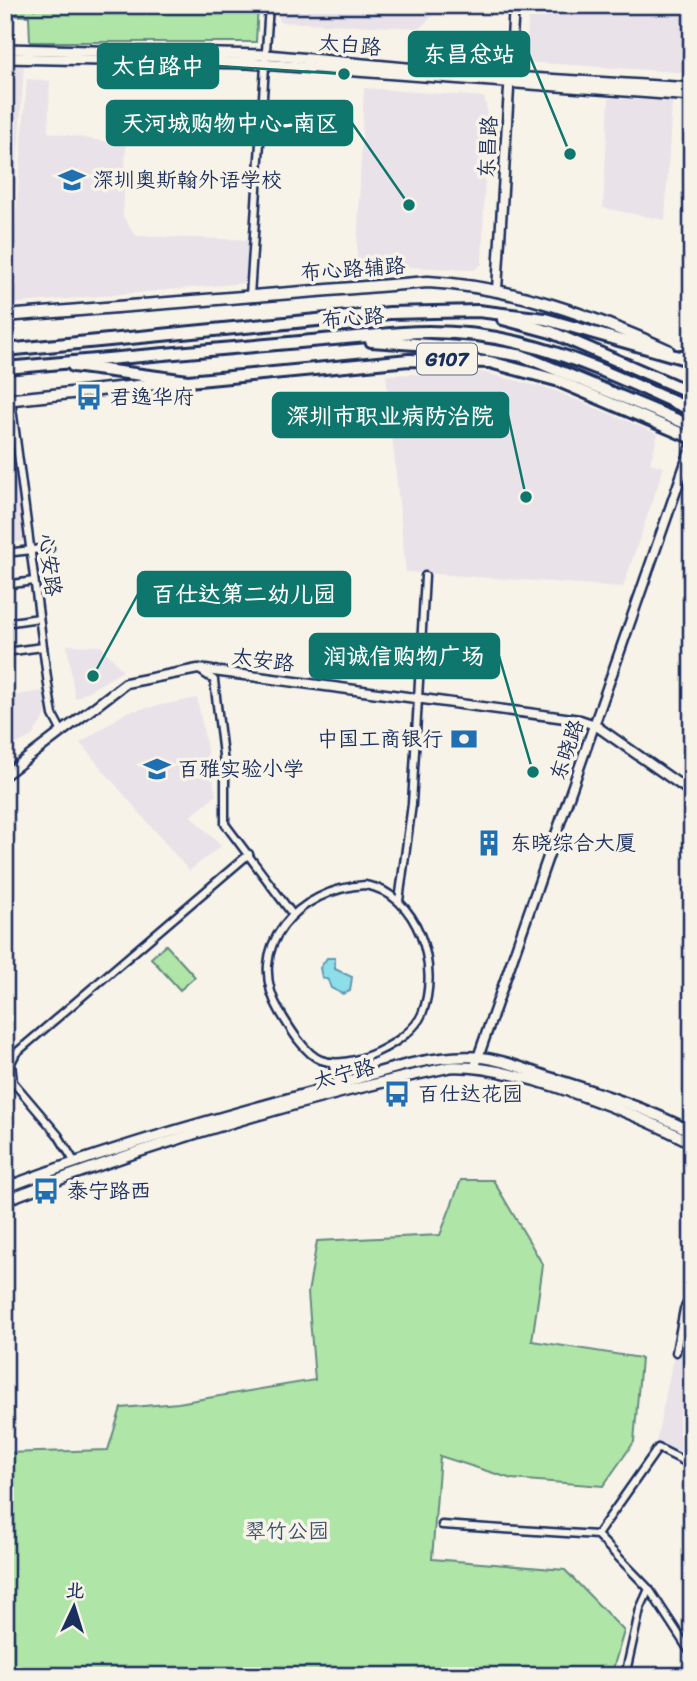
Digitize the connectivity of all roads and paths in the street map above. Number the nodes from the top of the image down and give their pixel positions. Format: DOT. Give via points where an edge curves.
graph roads {
  1 [pos="269,5"];
  2 [pos="514,5"];
  3 [pos="5,49"];
  4 [pos="5,58"];
  5 [pos="267,60"];
  6 [pos="510,80"];
  7 [pos="692,88"];
  8 [pos="692,96"];
  9 [pos="497,290"];
  10 [pos="250,296"];
  11 [pos="447,312"];
  12 [pos="5,316"];
  13 [pos="344,338"];
  14 [pos="5,350"];
  15 [pos="688,360"];
  16 [pos="53,363"];
  17 [pos="5,368"];
  18 [pos="188,381"];
  19 [pos="692,393"];
  20 [pos="8,400"];
  21 [pos="692,410"];
  22 [pos="692,426"];
  23 [pos="692,438"];
  24 [pos="692,445"];
  25 [pos="50,548"];
  26 [pos="30,550"];
  27 [pos="5,553"];
  28 [pos="425,576"];
  29 [pos="34,581"];
  30 [pos="5,585"];
  31 [pos="39,618"];
  32 [pos="5,623"];
  33 [pos="43,647"];
  34 [pos="5,652"];
  35 [pos="198,669"];
  36 [pos="418,696"];
  37 [pos="595,724"];
  38 [pos="62,732"];
  39 [pos="5,775"];
  40 [pos="692,793"];
  41 [pos="249,854"];
  42 [pos="399,901"];
  43 [pos="293,915"];
  44 [pos="332,1062"];
  45 [pos="477,1062"];
  46 [pos="338,1085"];
  47 [pos="692,1132"];
  48 [pos="692,1143"];
  49 [pos="74,1161"];
  50 [pos="5,1188"];
  51 [pos="5,1199"];
  52 [pos="692,1294"];
  53 [pos="676,1352"];
  54 [pos="692,1465"];
  55 [pos="442,1525"];
  56 [pos="597,1535"];
  57 [pos="649,1589"];
  58 [pos="692,1655"];
  59 [pos="625,1676"];
  1 -- 5 [label="street"];
  2 -- 6 [label="street, 东昌路"];
  3 -- 5 [label="main road, 太白路"];
  4 -- 5 [label="main road, 太白路"];
  5 -- 6 [label="main road, 太白路"];
  5 -- 10 [label="street"];
  6 -- 7 [label="main road, 太白路"];
  6 -- 8 [label="main road, 太白路"];
  6 -- 9 [label="street, 东昌路"];
  9 -- 10 [label="main road, 布心路辅路" via="428,282"];
  9 -- 15 [label="main road, 布心路辅路" via="587,316"];
  10 -- 12 [label="main road, 布心路辅路"];
  11 -- 14 [label="highway, 布心路 / G107" via="377,314"];
  11 -- 15 [label="highway, 布心路 / G107" via="525,315"];
  11 -- 19 [label="highway, 布心路" via="496,317 551,332"];
  13 -- 16 [label="highway, 布心路"];
  13 -- 21 [label="highway, 布心路" via="440,331 507,338 554,351"];
  13 -- 22 [label="highway" via="509,353"];
  16 -- 17 [label="highway, 布心路 / G107"];
  16 -- 18 [label="highway, G107"];
  18 -- 20 [label="main road"];
  18 -- 23 [label="highway, G107" via="409,360 490,362 556,380"];
  20 -- 26 [label="street, 心安路"];
  24 -- 37 [label="street, 东晓路"];
  25 -- 26 [label="street"];
  26 -- 27 [label="street"];
  26 -- 29 [label="street, 心安路"];
  28 -- 36 [label="street"];
  29 -- 30 [label="street"];
  29 -- 31 [label="street, 心安路"];
  31 -- 32 [label="street"];
  31 -- 33 [label="street, 心安路"];
  33 -- 34 [label="street"];
  33 -- 38 [label="street, 心安路" via="51,708"];
  35 -- 36 [label="street, 太安路"];
  35 -- 38 [label="street, 太安路" via="126,683"];
  35 -- 41 [label="street" via="214,680 225,772 225,824"];
  36 -- 37 [label="street, 太安路"];
  36 -- 42 [label="street" via="412,804"];
  37 -- 40 [label="street, 太安路"];
  37 -- 45 [label="street, 东晓路"];
  38 -- 39 [label="street, 太安路"];
  41 -- 43 [label="street"];
  41 -- 49 [label="street" via="16,1054 11,1063 13,1082"];
  42 -- 43 [label="street" via="377,887 352,886 323,894"];
  42 -- 44 [label="street" via="416,926 425,951 427,993 422,1014 414,1029 382,1050"];
  43 -- 44 [label="street" via="271,945 268,967 273,1000 314,1056"];
  44 -- 46 [label="street"];
  45 -- 46 [label="main road, 太宁路" via="448,1058"];
  45 -- 47 [label="main road, 太宁路" via="510,1064"];
  45 -- 48 [label="main road, 太宁路" via="607,1107"];
  45 -- 51 [label="main road, 太宁路" via="401,1077 257,1116"];
  46 -- 49 [label="main road, 太宁路"];
  49 -- 50 [label="main road, 太宁路"];
  52 -- 53 [label="street" via="684,1309"];
  54 -- 56 [label="street" via="658,1448"];
  55 -- 56 [label="street"];
  56 -- 57 [label="street"];
  57 -- 58 [label="street"];
  57 -- 59 [label="street"];
}
